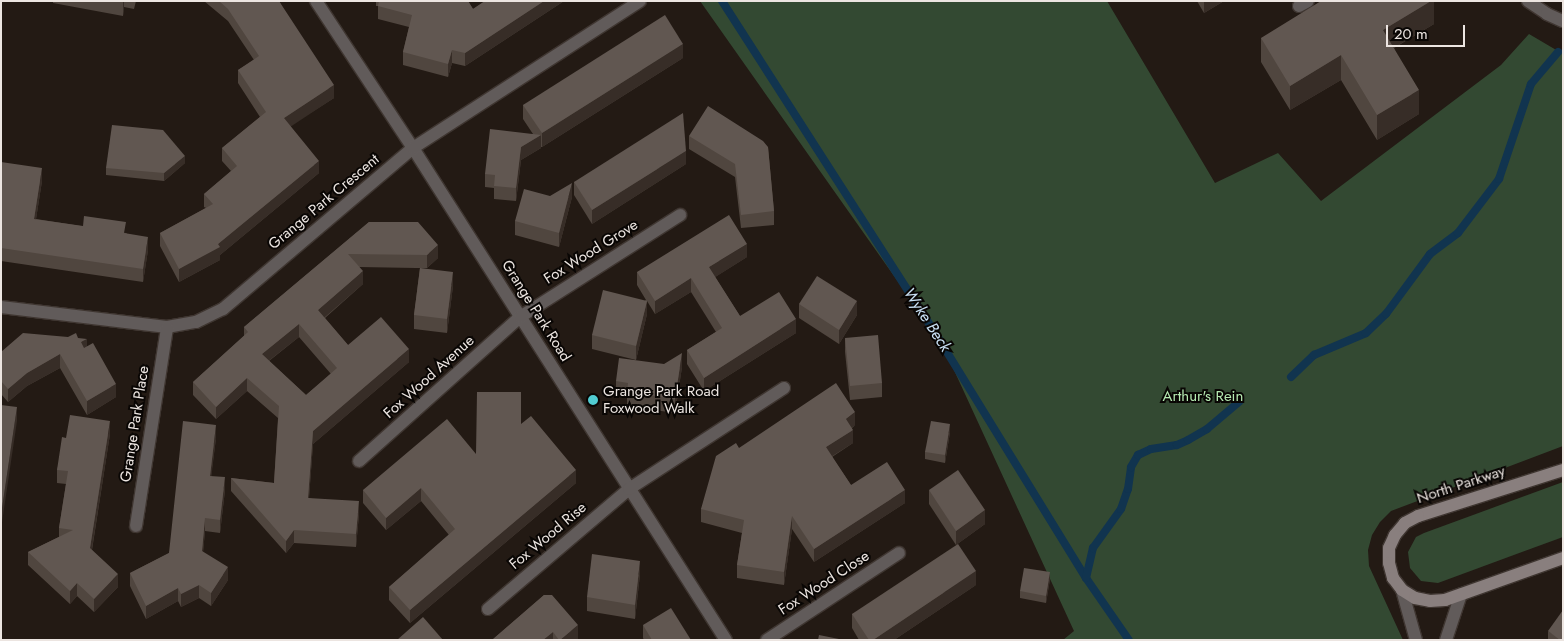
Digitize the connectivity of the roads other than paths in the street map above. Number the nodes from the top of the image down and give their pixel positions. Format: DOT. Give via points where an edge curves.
graph roads {
  1 [pos="316,1"];
  2 [pos="640,1"];
  3 [pos="1528,1"];
  4 [pos="1563,21"];
  5 [pos="413,148"];
  6 [pos="680,215"];
  7 [pos="1,307"];
  8 [pos="520,317"];
  9 [pos="167,327"];
  10 [pos="784,388"];
  11 [pos="359,461"];
  12 [pos="1563,470"];
  13 [pos="629,488"];
  14 [pos="136,526"];
  15 [pos="899,553"];
  16 [pos="1563,558"];
  17 [pos="1402,590"];
  18 [pos="1461,594"];
  19 [pos="488,609"];
  20 [pos="726,640"];
  21 [pos="767,640"];
  22 [pos="1416,640"];
  23 [pos="1446,640"];
  1 -- 5 [label="street, Grange Park Road"];
  2 -- 5 [label="street, Grange Park Crescent"];
  3 -- 4 [label="street"];
  5 -- 8 [label="street, Grange Park Road"];
  5 -- 9 [label="street, Grange Park Crescent" via="223,309 196,322"];
  6 -- 8 [label="street, Fox Wood Grove"];
  7 -- 9 [label="street, Grange Park Crescent"];
  8 -- 11 [label="street, Fox Wood Avenue"];
  8 -- 13 [label="street, Grange Park Road"];
  9 -- 14 [label="street, Grange Park Place"];
  10 -- 13 [label="street, Fox Wood Rise"];
  12 -- 17 [label="street, North Parkway" via="1418,516 1405,523 1389,548 1393,578"];
  13 -- 19 [label="street, Fox Wood Rise"];
  13 -- 20 [label="street, Grange Park Road"];
  15 -- 21 [label="street, Fox Wood Close"];
  16 -- 18 [label="street"];
  17 -- 18 [label="street" via="1415,598 1430,601"];
  17 -- 22 [label="street"];
  18 -- 23 [label="street"];
}
